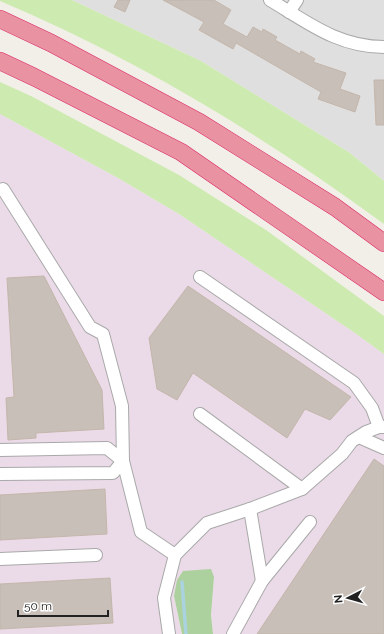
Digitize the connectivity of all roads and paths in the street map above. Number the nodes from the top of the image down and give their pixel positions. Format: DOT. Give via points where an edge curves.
graph roads {
  1 [pos="270,0"];
  2 [pos="297,0"];
  3 [pos="290,12"];
  4 [pos="0,19"];
  5 [pos="384,48"];
  6 [pos="0,61"];
  7 [pos="3,189"];
  8 [pos="384,243"];
  9 [pos="200,278"];
  10 [pos="384,292"];
  11 [pos="200,414"];
  12 [pos="381,427"];
  13 [pos="362,434"];
  14 [pos="384,448"];
  15 [pos="0,450"];
  16 [pos="123,461"];
  17 [pos="0,474"];
  18 [pos="302,489"];
  19 [pos="250,509"];
  20 [pos="310,522"];
  21 [pos="96,555"];
  22 [pos="175,555"];
  23 [pos="0,559"];
  24 [pos="262,581"];
  25 [pos="169,634"];
  26 [pos="233,634"];
  1 -- 3 [label="street"];
  2 -- 3 [label="street"];
  3 -- 5 [label="street" via="342,41"];
  4 -- 8 [label="highway" via="51,43 199,122 335,207"];
  6 -- 10 [label="highway" via="181,152"];
  7 -- 16 [label="street" via="90,327 103,334 122,406"];
  9 -- 12 [label="street" via="354,383 372,408"];
  11 -- 18 [label="street"];
  12 -- 13 [label="street"];
  13 -- 14 [label="street"];
  13 -- 18 [label="street"];
  15 -- 16 [label="street" via="107,448"];
  16 -- 17 [label="street" via="113,473"];
  16 -- 22 [label="street" via="141,532"];
  18 -- 19 [label="street"];
  19 -- 22 [label="street" via="207,523"];
  19 -- 24 [label="street"];
  20 -- 24 [label="street"];
  21 -- 23 [label="street"];
  22 -- 25 [label="street" via="164,598"];
  24 -- 26 [label="street"];
}
